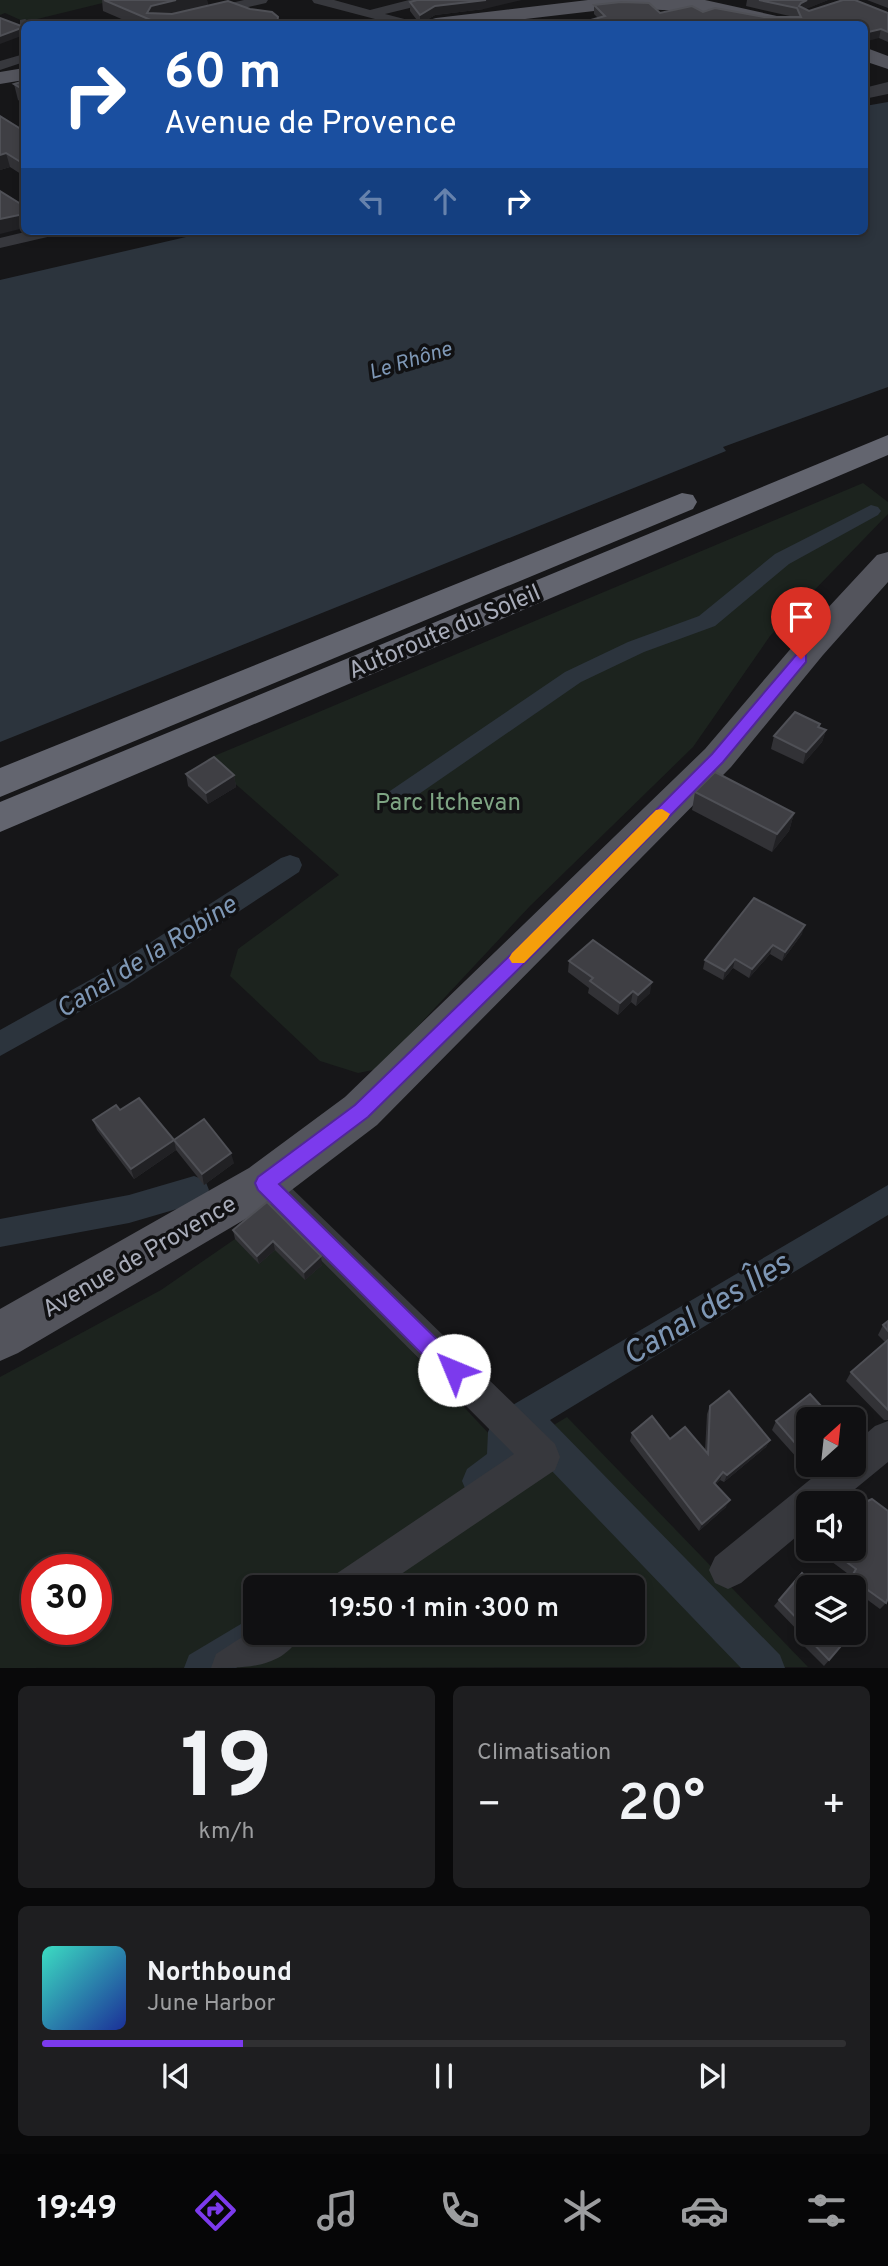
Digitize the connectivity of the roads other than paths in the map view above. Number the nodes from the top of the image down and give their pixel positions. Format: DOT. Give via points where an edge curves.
graph roads {
  1 [pos="261,0"];
  2 [pos="307,0"];
  3 [pos="319,0"];
  4 [pos="425,0"];
  5 [pos="713,0"];
  6 [pos="732,0"];
  7 [pos="749,0"];
  8 [pos="630,1"];
  9 [pos="367,15"];
  10 [pos="171,21"];
  11 [pos="376,21"];
  12 [pos="394,21"];
  13 [pos="473,21"];
  14 [pos="775,21"];
  15 [pos="780,21"];
  16 [pos="798,21"];
  17 [pos="801,21"];
  18 [pos="868,49"];
  19 [pos="868,55"];
  20 [pos="888,57"];
  21 [pos="888,63"];
  22 [pos="21,65"];
  23 [pos="0,66"];
  24 [pos="21,66"];
  25 [pos="0,75"];
  26 [pos="888,88"];
  27 [pos="868,93"];
  28 [pos="33,235"];
  29 [pos="0,243"];
  30 [pos="888,418"];
  31 [pos="888,444"];
  32 [pos="888,536"];
  33 [pos="885,567"];
  34 [pos="734,740"];
  35 [pos="0,783"];
  36 [pos="0,818"];
  37 [pos="265,1183"];
  38 [pos="0,1336"];
  39 [pos="888,1440"];
  40 [pos="825,1491"];
  41 [pos="796,1515"];
  42 [pos="728,1570"];
  43 [pos="367,1575"];
  44 [pos="264,1645"];
  45 [pos="230,1668"];
  1 -- 10 [label="street"];
  2 -- 11 [label="street"];
  3 -- 9 [label="street"];
  4 -- 9 [label="street"];
  5 -- 15 [label="main road"];
  6 -- 16 [label="main road"];
  7 -- 17 [label="main road"];
  8 -- 13 [label="main road"];
  8 -- 14 [label="main road" via="692,4"];
  9 -- 12 [label="street"];
  18 -- 20 [label="main road"];
  19 -- 21 [label="main road"];
  22 -- 23 [label="street"];
  24 -- 25 [label="main road"];
  26 -- 27 [label="street"];
  28 -- 29 [label="street"];
  30 -- 35 [label="highway, Autoroute du Soleil"];
  31 -- 36 [label="highway, Autoroute du Soleil"];
  32 -- 34 [label="main road, Avenue de Provence" via="776,657"];
  33 -- 34 [label="main road, Avenue de Provence" via="811,646"];
  34 -- 37 [label="main road, Avenue de Provence" via="361,1111"];
  37 -- 38 [label="main road, Avenue de Provence"];
  37 -- 43 [label="street" via="542,1457"];
  39 -- 40 [label="street"];
  41 -- 42 [label="street"];
  44 -- 45 [label="street"];
}
